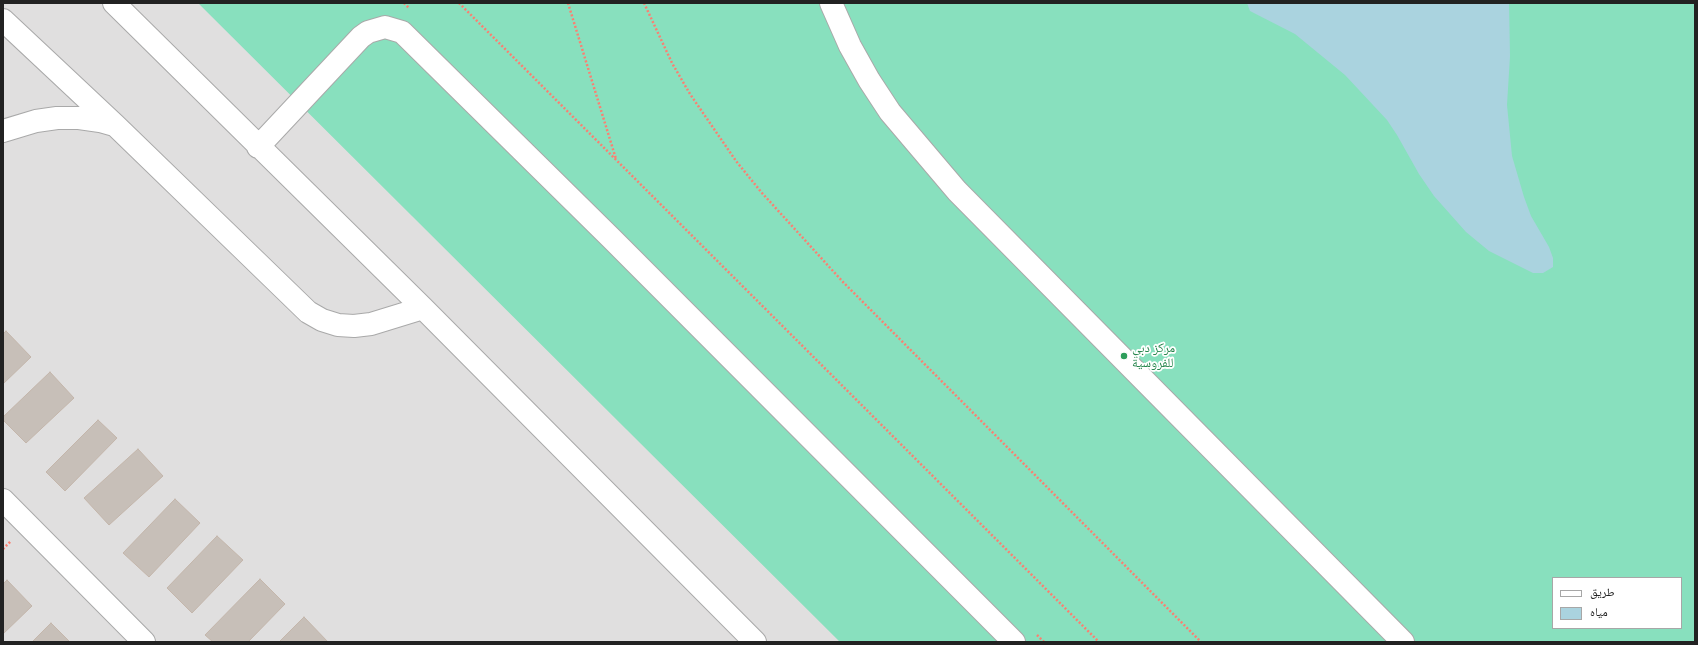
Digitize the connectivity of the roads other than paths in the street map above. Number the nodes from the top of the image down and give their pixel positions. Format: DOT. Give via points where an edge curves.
graph roads {
  1 [pos="114,3"];
  2 [pos="831,3"];
  3 [pos="3,20"];
  4 [pos="115,125"];
  5 [pos="3,131"];
  6 [pos="258,147"];
  7 [pos="422,308"];
  8 [pos="3,500"];
  9 [pos="144,642"];
  10 [pos="755,642"];
  11 [pos="1014,642"];
  12 [pos="1403,642"];
  1 -- 6 [label="street"];
  2 -- 12 [label="street" via="850,46 890,112 957,191"];
  3 -- 4 [label="street"];
  4 -- 5 [label="street" via="100,120 57,118"];
  4 -- 7 [label="street" via="300,305 318,318 338,325 354,326 371,324"];
  6 -- 7 [label="street"];
  6 -- 11 [label="street" via="361,37 385,27 402,32"];
  7 -- 10 [label="street"];
  8 -- 9 [label="street"];
}
